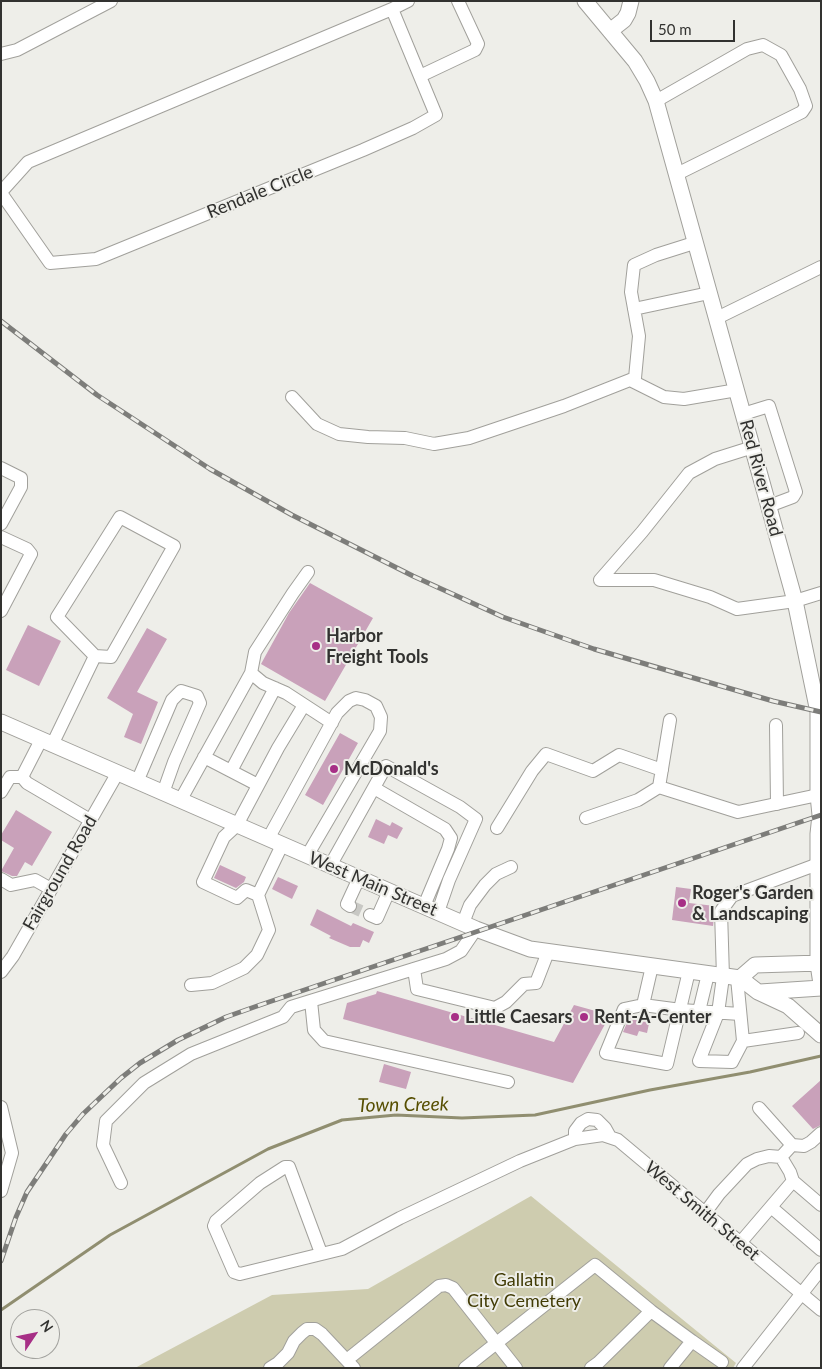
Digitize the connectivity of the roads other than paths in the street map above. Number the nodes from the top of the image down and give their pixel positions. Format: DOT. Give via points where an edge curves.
graph roads {
  1 [pos="111,1"];
  2 [pos="408,1"];
  3 [pos="458,1"];
  4 [pos="586,1"];
  5 [pos="631,1"];
  6 [pos="392,9"];
  7 [pos="610,31"];
  8 [pos="1,54"];
  9 [pos="420,76"];
  10 [pos="656,101"];
  11 [pos="677,174"];
  12 [pos="1,192"];
  13 [pos="694,242"];
  14 [pos="821,267"];
  15 [pos="710,293"];
  16 [pos="634,309"];
  17 [pos="717,318"];
  18 [pos="630,380"];
  19 [pos="737,390"];
  20 [pos="292,397"];
  21 [pos="743,414"];
  22 [pos="753,447"];
  23 [pos="1,468"];
  24 [pos="769,506"];
  25 [pos="1,524"];
  26 [pos="1,537"];
  27 [pos="308,572"];
  28 [pos="821,593"];
  29 [pos="795,601"];
  30 [pos="1,611"];
  31 [pos="94,656"];
  32 [pos="251,673"];
  33 [pos="275,688"];
  34 [pos="304,705"];
  35 [pos="670,720"];
  36 [pos="332,723"];
  37 [pos="2,725"];
  38 [pos="776,725"];
  39 [pos="820,739"];
  40 [pos="47,743"];
  41 [pos="204,757"];
  42 [pos="662,770"];
  43 [pos="231,771"];
  44 [pos="117,774"];
  45 [pos="16,777"];
  46 [pos="138,782"];
  47 [pos="258,785"];
  48 [pos="660,787"];
  49 [pos="374,788"];
  50 [pos="819,788"];
  51 [pos="1,792"];
  52 [pos="163,794"];
  53 [pos="180,801"];
  54 [pos="777,804"];
  55 [pos="586,818"];
  56 [pos="90,820"];
  57 [pos="237,826"];
  58 [pos="497,828"];
  59 [pos="819,834"];
  60 [pos="275,842"];
  61 [pos="308,856"];
  62 [pos="330,866"];
  63 [pos="511,867"];
  64 [pos="819,868"];
  65 [pos="359,878"];
  66 [pos="1,879"];
  67 [pos="51,889"];
  68 [pos="389,891"];
  69 [pos="258,895"];
  70 [pos="350,906"];
  71 [pos="431,909"];
  72 [pos="370,915"];
  73 [pos="469,926"];
  74 [pos="548,952"];
  75 [pos="819,963"];
  76 [pos="652,966"];
  77 [pos="414,969"];
  78 [pos="689,971"];
  79 [pos="1,972"];
  80 [pos="708,974"];
  81 [pos="733,978"];
  82 [pos="191,984"];
  83 [pos="821,984"];
  84 [pos="821,988"];
  85 [pos="758,992"];
  86 [pos="311,1001"];
  87 [pos="643,1005"];
  88 [pos="681,1010"];
  89 [pos="699,1011"];
  90 [pos="718,1013"];
  91 [pos="740,1014"];
  92 [pos="798,1033"];
  93 [pos="821,1035"];
  94 [pos="743,1041"];
  95 [pos="508,1082"];
  96 [pos="1,1108"];
  97 [pos="759,1108"];
  98 [pos="821,1133"];
  99 [pos="610,1137"];
  100 [pos="575,1139"];
  101 [pos="792,1145"];
  102 [pos="781,1157"];
  103 [pos="793,1181"];
  104 [pos="121,1183"];
  105 [pos="1,1191"];
  106 [pos="821,1205"];
  107 [pos="771,1208"];
  108 [pos="705,1214"];
  109 [pos="740,1243"];
  110 [pos="821,1250"];
  111 [pos="321,1254"];
  112 [pos="821,1269"];
  113 [pos="800,1294"];
  114 [pos="821,1310"];
  115 [pos="651,1311"];
  116 [pos="692,1341"];
  117 [pos="496,1343"];
  118 [pos="722,1362"];
  119 [pos="351,1364"];
  120 [pos="749,1366"];
  121 [pos="270,1368"];
  122 [pos="465,1368"];
  123 [pos="516,1368"];
  124 [pos="591,1368"];
  125 [pos="670,1368"];
  1 -- 8 [label="street" via="17,50"];
  2 -- 6 [label="street, Rendale Circle"];
  3 -- 9 [label="street" via="478,44 475,50"];
  4 -- 7 [label="main road, Red River Road"];
  5 -- 7 [label="main road" via="624,20"];
  6 -- 9 [label="street, Rendale Circle"];
  6 -- 12 [label="street, Rendale Circle" via="28,162"];
  7 -- 10 [label="main road, Red River Road" via="635,61"];
  9 -- 12 [label="street, Rendale Circle" via="436,115 413,128 96,259 50,263"];
  10 -- 11 [label="main road, Red River Road"];
  10 -- 11 [label="street" via="747,49 763,45 781,55 806,106 802,112"];
  11 -- 13 [label="main road, Red River Road"];
  13 -- 15 [label="main road, Red River Road"];
  13 -- 16 [label="street" via="634,265 631,292"];
  14 -- 17 [label="street"];
  15 -- 16 [label="street"];
  15 -- 17 [label="main road, Red River Road"];
  16 -- 18 [label="street" via="639,336 635,378"];
  17 -- 19 [label="main road, Red River Road"];
  18 -- 19 [label="street" via="664,398 684,399"];
  18 -- 20 [label="street" via="468,438 434,444 405,438 339,434 317,424"];
  19 -- 21 [label="main road, Red River Road"];
  21 -- 22 [label="main road, Red River Road"];
  21 -- 24 [label="street" via="769,406 796,492 793,497"];
  22 -- 24 [label="main road, Red River Road"];
  22 -- 29 [label="street" via="714,459 689,473 600,580 654,580 737,609"];
  23 -- 25 [label="street" via="21,478 21,487"];
  24 -- 29 [label="main road, Red River Road"];
  26 -- 30 [label="street" via="31,554"];
  27 -- 32 [label="street" via="255,652"];
  28 -- 29 [label="street"];
  29 -- 39 [label="main road, Red River Road" via="818,712"];
  31 -- 31 [label="street" via="57,616 120,516 174,546 111,657"];
  31 -- 40 [label="street"];
  32 -- 33 [label="street"];
  32 -- 41 [label="street"];
  33 -- 34 [label="street"];
  33 -- 43 [label="street"];
  34 -- 36 [label="street"];
  34 -- 47 [label="street"];
  35 -- 42 [label="street"];
  36 -- 60 [label="street"];
  36 -- 61 [label="street" via="336,713 356,698 376,706 381,717 380,730"];
  37 -- 40 [label="main road, West Main Street"];
  38 -- 54 [label="street"];
  39 -- 50 [label="main road, Red River Road"];
  40 -- 44 [label="main road, West Main Street"];
  40 -- 45 [label="street"];
  41 -- 43 [label="street"];
  41 -- 53 [label="street"];
  42 -- 48 [label="street"];
  42 -- 58 [label="street" via="619,755 593,771 546,754"];
  43 -- 47 [label="street"];
  44 -- 46 [label="main road, West Main Street"];
  44 -- 56 [label="street, Fairground Road"];
  45 -- 51 [label="street"];
  45 -- 56 [label="street"];
  46 -- 52 [label="main road, West Main Street"];
  46 -- 52 [label="street" via="172,700 181,691 197,696 200,703"];
  47 -- 57 [label="street"];
  48 -- 54 [label="street" via="738,812"];
  48 -- 55 [label="street" via="638,800"];
  49 -- 62 [label="street"];
  49 -- 71 [label="street" via="445,829 451,838"];
  49 -- 71 [label="street" via="386,766 476,819 449,880"];
  50 -- 54 [label="street"];
  50 -- 59 [label="main road, Red River Road"];
  52 -- 53 [label="main road, West Main Street"];
  53 -- 57 [label="main road, West Main Street"];
  56 -- 67 [label="street, Fairground Road"];
  57 -- 60 [label="main road, West Main Street"];
  57 -- 69 [label="street" via="224,837 203,882 237,898 246,890"];
  59 -- 64 [label="main road, Red River Road"];
  60 -- 61 [label="main road, West Main Street"];
  60 -- 69 [label="street"];
  61 -- 62 [label="main road, West Main Street"];
  62 -- 65 [label="main road, West Main Street"];
  63 -- 73 [label="street" via="484,885 470,905"];
  64 -- 75 [label="main road, Red River Road"];
  64 -- 81 [label="street" via="732,896 721,911"];
  65 -- 68 [label="main road, West Main Street"];
  65 -- 70 [label="street" via="346,904"];
  66 -- 67 [label="street" via="11,885 36,880"];
  67 -- 79 [label="street, Fairground Road"];
  68 -- 71 [label="main road, West Main Street"];
  68 -- 72 [label="street" via="377,918"];
  69 -- 82 [label="street" via="269,930 257,955 244,968 212,983"];
  71 -- 73 [label="main road, West Main Street"];
  73 -- 74 [label="main road, West Main Street"];
  73 -- 77 [label="street" via="461,951"];
  74 -- 76 [label="main road, West Main Street"];
  74 -- 77 [label="street" via="536,983 524,984 495,1008 417,989"];
  75 -- 81 [label="main road" via="755,966"];
  75 -- 83 [label="main road, Red River Road"];
  76 -- 78 [label="main road, West Main Street"];
  76 -- 87 [label="street"];
  77 -- 86 [label="street"];
  78 -- 80 [label="main road, West Main Street"];
  78 -- 88 [label="street"];
  80 -- 81 [label="main road, West Main Street"];
  80 -- 89 [label="street"];
  81 -- 85 [label="main road, West Main Street"];
  81 -- 90 [label="street"];
  81 -- 91 [label="street"];
  84 -- 85 [label="main road"];
  85 -- 93 [label="main road, West Main Street" via="788,1006"];
  86 -- 95 [label="street" via="314,1030 324,1042"];
  86 -- 104 [label="street" via="291,1007 283,1018 191,1054 144,1083 106,1121 102,1145"];
  87 -- 88 [label="street"];
  87 -- 88 [label="street" via="624,1009 606,1053 667,1064"];
  88 -- 89 [label="street"];
  89 -- 90 [label="street"];
  90 -- 91 [label="street"];
  90 -- 94 [label="street" via="699,1061 732,1062"];
  91 -- 94 [label="street"];
  92 -- 94 [label="street"];
  96 -- 105 [label="street" via="12,1153"];
  97 -- 101 [label="street"];
  98 -- 101 [label="street" via="804,1146"];
  99 -- 100 [label="street"];
  99 -- 100 [label="street, West Smith Street" via="597,1120 588,1119 581,1123"];
  99 -- 108 [label="street, West Smith Street" via="618,1140"];
  100 -- 111 [label="street" via="520,1160 350,1246"];
  101 -- 102 [label="street"];
  102 -- 103 [label="street"];
  102 -- 108 [label="street" via="769,1156 747,1164"];
  103 -- 106 [label="street"];
  103 -- 107 [label="street"];
  107 -- 109 [label="street"];
  107 -- 110 [label="street"];
  108 -- 109 [label="street, West Smith Street"];
  109 -- 113 [label="street, West Smith Street"];
  111 -- 111 [label="street" via="240,1274 234,1272 214,1226 260,1183 285,1166 289,1167"];
  112 -- 113 [label="street"];
  113 -- 114 [label="street, West Smith Street"];
  113 -- 120 [label="street"];
  115 -- 116 [label="street"];
  115 -- 117 [label="street" via="595,1265"];
  115 -- 124 [label="street"];
  116 -- 118 [label="street"];
  116 -- 125 [label="street"];
  117 -- 119 [label="street" via="453,1288 439,1286"];
  117 -- 122 [label="street"];
  117 -- 123 [label="street"];
  119 -- 121 [label="street" via="315,1329 307,1330 294,1341 288,1353"];
}
